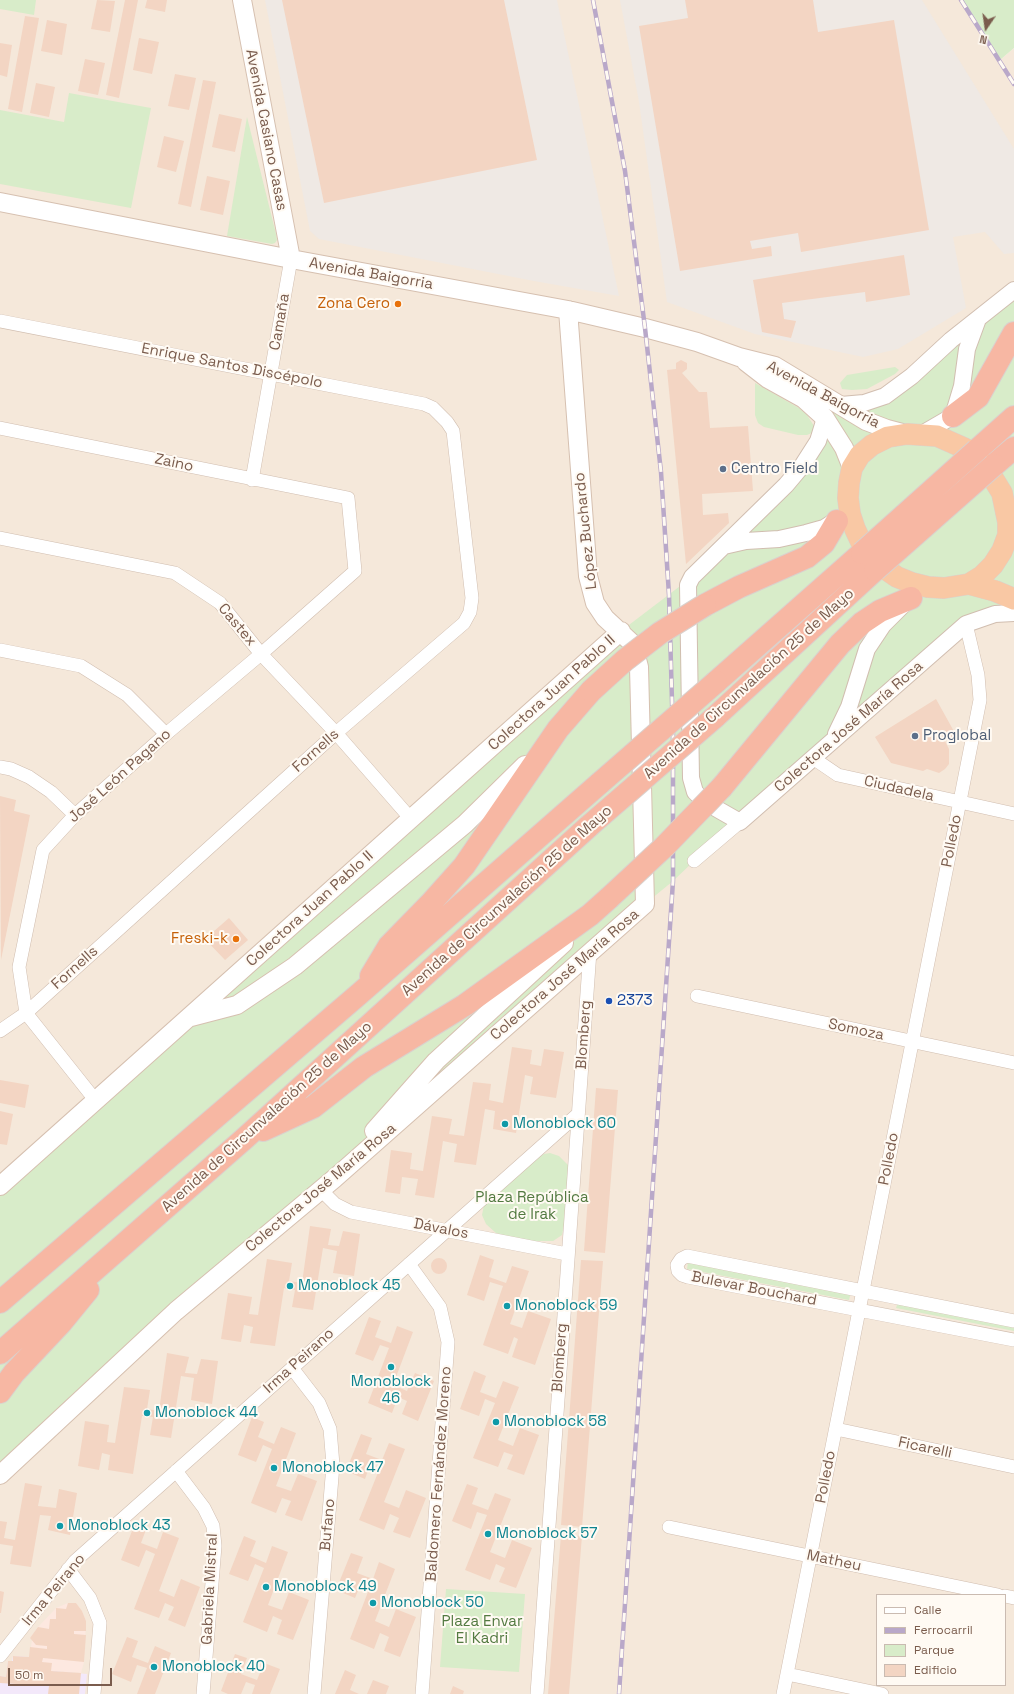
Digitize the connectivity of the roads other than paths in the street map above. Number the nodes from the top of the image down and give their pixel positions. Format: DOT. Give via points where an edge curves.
graph roads {
  1 [pos="242,0"];
  2 [pos="0,202"];
  3 [pos="291,259"];
  4 [pos="1014,290"];
  5 [pos="568,310"];
  6 [pos="978,319"];
  7 [pos="0,322"];
  8 [pos="1014,333"];
  9 [pos="739,356"];
  10 [pos="271,373"];
  11 [pos="841,405"];
  12 [pos="953,416"];
  13 [pos="1014,417"];
  14 [pos="826,418"];
  15 [pos="0,428"];
  16 [pos="453,431"];
  17 [pos="914,434"];
  18 [pos="1014,448"];
  19 [pos="852,468"];
  20 [pos="252,480"];
  21 [pos="348,498"];
  22 [pos="848,498"];
  23 [pos="838,521"];
  24 [pos="1010,521"];
  25 [pos="0,538"];
  26 [pos="724,546"];
  27 [pos="1014,560"];
  28 [pos="969,584"];
  29 [pos="944,588"];
  30 [pos="911,598"];
  31 [pos="1014,599"];
  32 [pos="1014,613"];
  33 [pos="966,624"];
  34 [pos="621,631"];
  35 [pos="0,650"];
  36 [pos="261,654"];
  37 [pos="558,729"];
  38 [pos="336,732"];
  39 [pos="166,734"];
  40 [pos="833,741"];
  41 [pos="813,758"];
  42 [pos="0,767"];
  43 [pos="960,802"];
  44 [pos="1014,814"];
  45 [pos="75,815"];
  46 [pos="411,819"];
  47 [pos="740,822"];
  48 [pos="694,861"];
  49 [pos="645,904"];
  50 [pos="590,915"];
  51 [pos="590,951"];
  52 [pos="358,996"];
  53 [pos="697,996"];
  54 [pos="26,1013"];
  55 [pos="188,1018"];
  56 [pos="0,1031"];
  57 [pos="912,1042"];
  58 [pos="1014,1063"];
  59 [pos="96,1101"];
  60 [pos="578,1114"];
  61 [pos="244,1139"];
  62 [pos="335,1178"];
  63 [pos="4,1179"];
  64 [pos="321,1190"];
  65 [pos="446,1230"];
  66 [pos="123,1246"];
  67 [pos="568,1254"];
  68 [pos="50,1259"];
  69 [pos="408,1264"];
  70 [pos="0,1283"];
  71 [pos="863,1291"];
  72 [pos="0,1302"];
  73 [pos="859,1310"];
  74 [pos="1014,1321"];
  75 [pos="1014,1340"];
  76 [pos="0,1353"];
  77 [pos="292,1368"];
  78 [pos="0,1392"];
  79 [pos="836,1429"];
  80 [pos="1014,1467"];
  81 [pos="176,1471"];
  82 [pos="0,1475"];
  83 [pos="669,1528"];
  84 [pos="810,1556"];
  85 [pos="68,1569"];
  86 [pos="993,1594"];
  87 [pos="0,1656"];
  88 [pos="787,1674"];
  89 [pos="94,1694"];
  90 [pos="203,1694"];
  91 [pos="314,1694"];
  92 [pos="422,1694"];
  93 [pos="537,1694"];
  94 [pos="783,1694"];
  95 [pos="882,1694"];
  1 -- 3 [label="main road, Avenida Casiano Casas"];
  2 -- 3 [label="main road, Avenida Baigorria"];
  3 -- 5 [label="main road, Avenida Baigorria"];
  3 -- 10 [label="street, Camaña"];
  4 -- 6 [label="street"];
  5 -- 9 [label="main road, Avenida Baigorria" via="683,338"];
  5 -- 34 [label="main road, López Buchardo" via="588,576 595,603 604,618"];
  6 -- 11 [label="street" via="885,396 864,403"];
  6 -- 12 [label="street" via="967,348 962,386"];
  7 -- 10 [label="street, Enrique Santos Discépolo"];
  8 -- 12 [label="highway" via="978,397"];
  9 -- 11 [label="main road, Avenida Baigorria" via="775,366"];
  9 -- 14 [label="main road, Avenida Baigorria" via="768,379 804,399"];
  10 -- 16 [label="street, Enrique Santos Discépolo" via="424,404 442,415"];
  10 -- 20 [label="street, Camaña"];
  11 -- 17 [label="main road, Avenida Baigorria" via="887,429"];
  12 -- 17 [label="street"];
  13 -- 52 [label="highway, Avenida de Circunvalación 25 de Mayo, bridge"];
  14 -- 19 [label="main road, Avenida Baigorria" via="844,448"];
  14 -- 26 [label="street" via="818,441 802,466"];
  15 -- 20 [label="street, Zaino"];
  16 -- 38 [label="street, Fornells" via="472,598 470,612 464,623"];
  17 -- 19 [label="highway" via="888,437 872,445 860,455"];
  17 -- 24 [label="highway" via="936,436 951,441 976,456 998,486"];
  18 -- 61 [label="highway, Avenida de Circunvalación 25 de Mayo, bridge" via="875,570 715,717 589,826"];
  19 -- 22 [label="highway"];
  20 -- 21 [label="street, Zaino"];
  21 -- 36 [label="street, José León Pagano" via="355,571"];
  22 -- 23 [label="street"];
  22 -- 29 [label="highway" via="855,529 872,557 897,577 928,587"];
  23 -- 26 [label="street" via="824,528 779,539 746,541"];
  23 -- 37 [label="highway, bridge" via="824,543 807,557 739,587 705,605 654,638 591,691"];
  24 -- 27 [label="highway"];
  24 -- 28 [label="highway" via="1002,550 993,565"];
  25 -- 36 [label="street, Castex" via="175,573 220,603"];
  26 -- 47 [label="street" via="692,576 687,593 691,778 695,792 705,802"];
  28 -- 29 [label="highway"];
  28 -- 31 [label="highway"];
  29 -- 30 [label="street"];
  30 -- 40 [label="street" via="883,625 867,649 849,707"];
  30 -- 50 [label="highway, bridge" via="874,615 840,644 722,787 664,847"];
  32 -- 33 [label="street, Colectora José María Rosa" via="995,614"];
  33 -- 40 [label="street, Colectora José María Rosa"];
  33 -- 43 [label="street, Polledo" via="978,675 980,700"];
  34 -- 46 [label="main road, Colectora Juan Pablo II"];
  34 -- 49 [label="main road, López Buchardo" via="633,644 639,667"];
  35 -- 39 [label="street" via="81,666 127,695"];
  36 -- 38 [label="street, Castex"];
  36 -- 39 [label="street, José León Pagano"];
  37 -- 52 [label="highway" via="464,866 389,946"];
  37 -- 55 [label="main road" via="511,780 465,824 295,966 237,1005"];
  38 -- 46 [label="street, Castex"];
  38 -- 54 [label="street, Fornells"];
  39 -- 45 [label="street, José León Pagano"];
  40 -- 41 [label="street, Colectora José María Rosa"];
  41 -- 43 [label="street, Ciudadela" via="838,776"];
  41 -- 47 [label="street, Colectora José María Rosa"];
  42 -- 45 [label="street" via="30,777 51,792"];
  43 -- 44 [label="street, Ciudadela"];
  43 -- 57 [label="street, Polledo"];
  45 -- 54 [label="street, José León Pagano" via="43,850 19,967"];
  46 -- 55 [label="main road, Colectora Juan Pablo II"];
  47 -- 48 [label="street, Colectora José María Rosa"];
  49 -- 51 [label="main road, Colectora José María Rosa"];
  50 -- 61 [label="highway" via="465,1005 364,1067 313,1107"];
  50 -- 62 [label="main road" via="560,948 436,1061"];
  51 -- 60 [label="street, Blomberg"];
  51 -- 62 [label="main road, Colectora José María Rosa"];
  52 -- 68 [label="highway, Avenida de Circunvalación 25 de Mayo"];
  53 -- 57 [label="street, Somoza"];
  54 -- 56 [label="street, Fornells"];
  54 -- 59 [label="street, José León Pagano"];
  55 -- 59 [label="main road, Colectora Juan Pablo II"];
  57 -- 58 [label="street, Somoza"];
  57 -- 71 [label="street, Polledo"];
  59 -- 63 [label="main road, Colectora Juan Pablo II"];
  60 -- 65 [label="street, Irma Peirano"];
  60 -- 67 [label="street, Blomberg"];
  61 -- 66 [label="highway, Avenida de Circunvalación 25 de Mayo"];
  62 -- 64 [label="main road, Colectora José María Rosa"];
  64 -- 65 [label="street, Dávalos" via="335,1204 351,1212"];
  64 -- 82 [label="main road, Colectora José María Rosa" via="176,1311"];
  65 -- 67 [label="street, Dávalos"];
  65 -- 69 [label="street, Irma Peirano"];
  66 -- 76 [label="highway, Avenida de Circunvalación 25 de Mayo"];
  66 -- 78 [label="highway" via="61,1323"];
  67 -- 93 [label="street, Blomberg"];
  68 -- 70 [label="highway"];
  68 -- 72 [label="highway, Avenida de Circunvalación 25 de Mayo"];
  69 -- 77 [label="street, Irma Peirano"];
  69 -- 92 [label="street, Baldomero Fernández Moreno" via="440,1307 448,1342"];
  71 -- 73 [label="street, Polledo"];
  71 -- 73 [label="street, Bulevar Bouchard" via="687,1256 677,1265 682,1275"];
  71 -- 74 [label="street, Bulevar Bouchard"];
  73 -- 75 [label="street, Bulevar Bouchard"];
  73 -- 79 [label="street, Polledo"];
  77 -- 81 [label="street, Irma Peirano"];
  77 -- 91 [label="street, Bufano" via="319,1403 330,1429 333,1465"];
  79 -- 80 [label="street, Ficarelli"];
  79 -- 84 [label="street, Polledo"];
  81 -- 85 [label="street, Irma Peirano"];
  81 -- 90 [label="street, Gabriela Mistral" via="204,1508 213,1526 215,1546"];
  83 -- 84 [label="street, Matheu"];
  84 -- 86 [label="street, Matheu"];
  84 -- 88 [label="street, Polledo"];
  85 -- 87 [label="street, Irma Peirano"];
  85 -- 89 [label="street" via="90,1598 100,1623"];
  88 -- 94 [label="street, Polledo"];
  88 -- 95 [label="street"];
}
